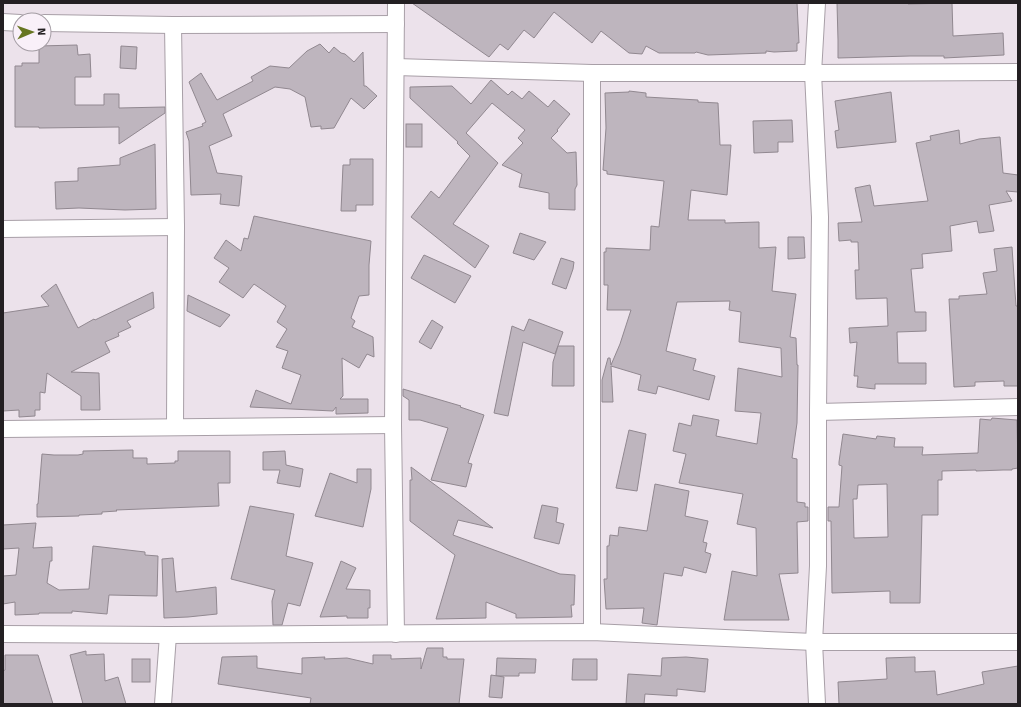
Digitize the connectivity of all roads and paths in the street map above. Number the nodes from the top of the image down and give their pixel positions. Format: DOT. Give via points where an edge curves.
graph roads {
  1 [pos="396,3"];
  2 [pos="817,3"];
  3 [pos="52,23"];
  4 [pos="396,24"];
  5 [pos="173,25"];
  6 [pos="396,66"];
  7 [pos="1018,72"];
  8 [pos="592,73"];
  9 [pos="813,73"];
  10 [pos="176,227"];
  11 [pos="3,228"];
  12 [pos="1018,407"];
  13 [pos="818,412"];
  14 [pos="393,425"];
  15 [pos="175,428"];
  16 [pos="3,429"];
  17 [pos="592,632"];
  18 [pos="3,634"];
  19 [pos="396,634"];
  20 [pos="168,635"];
  21 [pos="814,642"];
  22 [pos="1018,642"];
  23 [pos="163,704"];
  24 [pos="817,704"];
  1 -- 4 [label="street"];
  2 -- 9 [label="street"];
  3 -- 5 [label="street"];
  4 -- 5 [label="street"];
  4 -- 6 [label="street"];
  5 -- 10 [label="street"];
  6 -- 8 [label="street"];
  6 -- 14 [label="street"];
  7 -- 9 [label="street"];
  8 -- 9 [label="street"];
  8 -- 17 [label="street"];
  9 -- 13 [label="street" via="820,216"];
  10 -- 11 [label="street"];
  10 -- 15 [label="street"];
  12 -- 13 [label="street"];
  13 -- 21 [label="street" via="818,566"];
  14 -- 15 [label="street"];
  14 -- 19 [label="street"];
  15 -- 16 [label="street"];
  17 -- 19 [label="street"];
  17 -- 21 [label="street"];
  18 -- 20 [label="street"];
  19 -- 20 [label="street"];
  20 -- 23 [label="street"];
  21 -- 22 [label="street"];
  21 -- 24 [label="street"];
}
